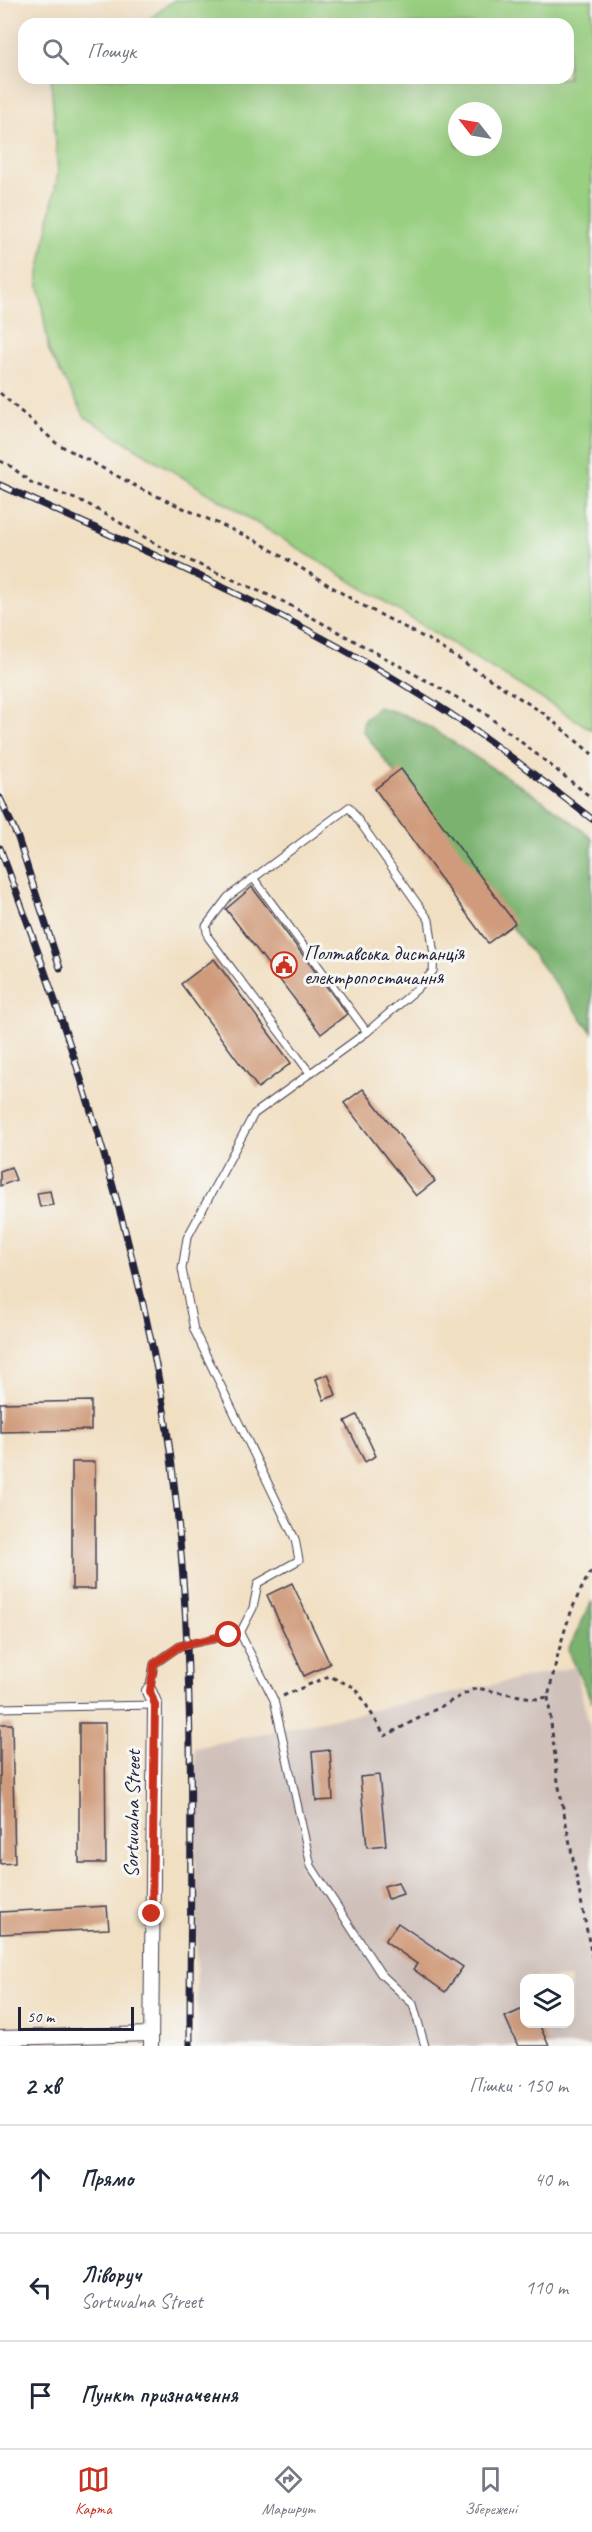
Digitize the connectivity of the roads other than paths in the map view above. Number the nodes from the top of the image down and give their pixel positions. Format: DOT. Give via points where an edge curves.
graph roads {
  1 [pos="254,879"];
  2 [pos="367,1032"];
  3 [pos="309,1073"];
  4 [pos="240,1633"];
  5 [pos="150,1691"];
  6 [pos="155,1705"];
  7 [pos="0,1708"];
  8 [pos="0,2038"];
  9 [pos="151,2040"];
  10 [pos="424,2046"];
  1 -- 2 [label="lane"];
  1 -- 2 [label="lane" via="349,807 429,920 434,955 433,971"];
  1 -- 3 [label="lane" via="228,897 212,915 206,926 208,937"];
  2 -- 3 [label="lane"];
  3 -- 4 [label="lane" via="254,1114 187,1238 182,1269 194,1330 295,1539 299,1560 258,1583 253,1608"];
  4 -- 5 [label="lane" via="180,1646 154,1664"];
  4 -- 10 [label="lane" via="274,1700 311,1866 381,1974 413,2004"];
  5 -- 6 [label="street, Sortuvalna Street"];
  6 -- 7 [label="lane"];
  6 -- 9 [label="street, Sortuvalna Street"];
  8 -- 9 [label="street"];
}
